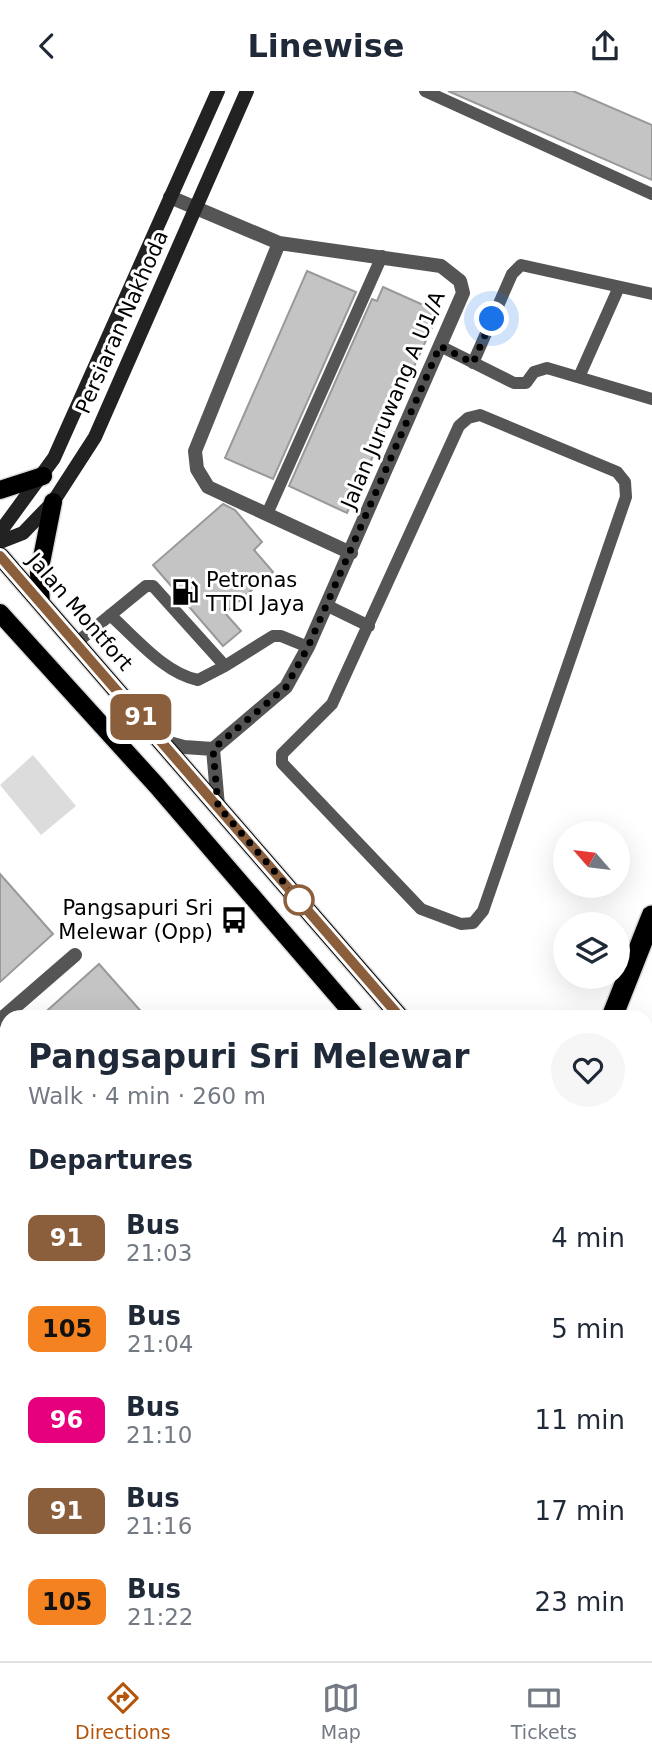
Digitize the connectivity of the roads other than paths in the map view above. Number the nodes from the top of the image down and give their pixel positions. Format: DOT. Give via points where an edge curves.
graph roads {
  1 [pos="218,91"];
  2 [pos="247,91"];
  3 [pos="425,91"];
  4 [pos="652,194"];
  5 [pos="170,197"];
  6 [pos="195,208"];
  7 [pos="279,243"];
  8 [pos="382,256"];
  9 [pos="619,287"];
  10 [pos="652,294"];
  11 [pos="440,346"];
  12 [pos="473,363"];
  13 [pos="579,377"];
  14 [pos="652,399"];
  15 [pos="43,476"];
  16 [pos="0,490"];
  17 [pos="52,502"];
  18 [pos="267,514"];
  19 [pos="0,532"];
  20 [pos="0,542"];
  21 [pos="351,553"];
  22 [pos="0,556"];
  23 [pos="41,603"];
  24 [pos="328,606"];
  25 [pos="0,613"];
  26 [pos="110,615"];
  27 [pos="369,626"];
  28 [pos="0,632"];
  29 [pos="76,643"];
  30 [pos="28,645"];
  31 [pos="308,647"];
  32 [pos="225,666"];
  33 [pos="162,741"];
  34 [pos="213,749"];
  35 [pos="218,806"];
  36 [pos="652,916"];
  37 [pos="75,955"];
  38 [pos="12,1010"];
  39 [pos="350,1010"];
  40 [pos="394,1010"];
  41 [pos="615,1010"];
  1 -- 5 [label="street, Persiaran Nakhoda"];
  2 -- 6 [label="street, Persiaran Nakhoda"];
  3 -- 4 [label="lane"];
  5 -- 6 [label="street, Jalan Juruwang A U1/A"];
  5 -- 15 [label="street, Persiaran Nakhoda"];
  6 -- 7 [label="street, Jalan Juruwang A U1/A"];
  6 -- 17 [label="street, Persiaran Nakhoda" via="95,437"];
  7 -- 8 [label="street, Jalan Juruwang A U1/A"];
  7 -- 18 [label="street" via="195,451 197,469 208,487"];
  8 -- 11 [label="street, Jalan Juruwang A U1/A" via="441,266 460,281 463,293"];
  8 -- 18 [label="lane"];
  9 -- 10 [label="lane"];
  9 -- 12 [label="lane" via="521,265 512,274"];
  9 -- 13 [label="lane"];
  11 -- 12 [label="lane"];
  11 -- 21 [label="street, Jalan Juruwang A U1/A"];
  12 -- 13 [label="lane" via="514,383 526,383 534,372 547,367"];
  13 -- 14 [label="lane"];
  15 -- 16 [label="main road"];
  15 -- 19 [label="street, Persiaran Nakhoda"];
  17 -- 20 [label="street, Persiaran Nakhoda" via="23,533"];
  17 -- 23 [label="main road" via="39,573"];
  18 -- 21 [label="street"];
  21 -- 24 [label="street, Jalan Juruwang A U1/A"];
  22 -- 23 [label="main road, Jalan Montfort"];
  23 -- 29 [label="main road, Jalan Montfort"];
  24 -- 27 [label="lane"];
  24 -- 31 [label="street, Jalan Juruwang A U1/A"];
  25 -- 30 [label="main road"];
  26 -- 29 [label="lane"];
  26 -- 32 [label="lane" via="187,678 198,680"];
  26 -- 32 [label="lane" via="146,586 153,586"];
  27 -- 27 [label="lane" via="460,426 468,418 480,415 617,472 625,482 626,497 483,911 473,923 461,924 421,909 282,763 282,754 332,704"];
  28 -- 30 [label="main road"];
  29 -- 33 [label="main road, Jalan Montfort"];
  30 -- 39 [label="main road"];
  31 -- 32 [label="lane" via="273,636"];
  31 -- 34 [label="street, Jalan Juruwang A U1/A" via="286,687"];
  33 -- 34 [label="street"];
  33 -- 35 [label="main road, Jalan Montfort"];
  34 -- 35 [label="street"];
  35 -- 40 [label="main road, Jalan Montfort"];
  36 -- 41 [label="highway"];
  37 -- 38 [label="street"];
}
